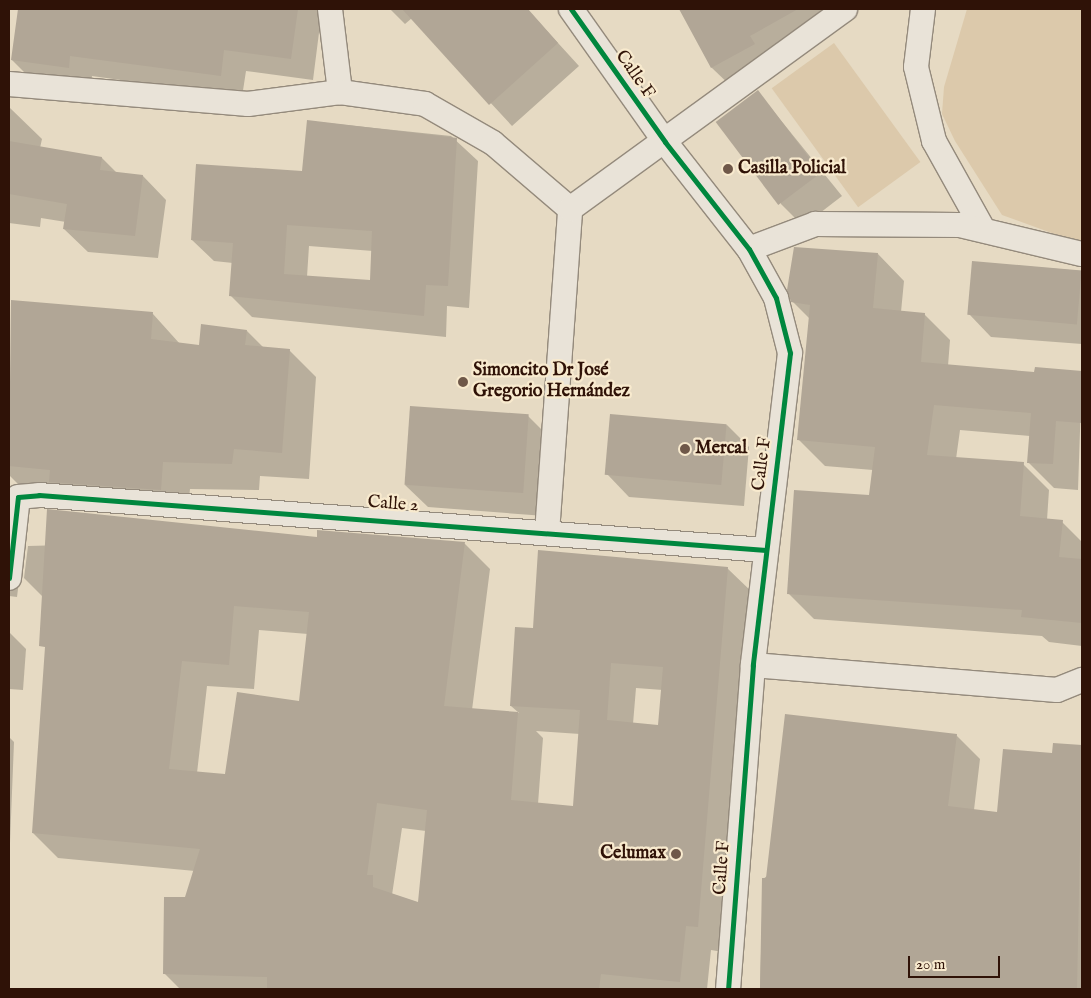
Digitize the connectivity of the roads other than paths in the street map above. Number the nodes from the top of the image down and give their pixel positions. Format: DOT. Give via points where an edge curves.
graph roads {
  1 [pos="330,9"];
  2 [pos="571,9"];
  3 [pos="845,9"];
  4 [pos="923,9"];
  5 [pos="9,84"];
  6 [pos="340,92"];
  7 [pos="665,142"];
  8 [pos="570,209"];
  9 [pos="983,229"];
  10 [pos="749,249"];
  11 [pos="1082,254"];
  12 [pos="548,533"];
  13 [pos="766,550"];
  14 [pos="9,578"];
  15 [pos="753,665"];
  16 [pos="1082,680"];
  17 [pos="728,989"];
  1 -- 6 [label="street"];
  2 -- 7 [label="street, Calle F"];
  3 -- 7 [label="street"];
  4 -- 9 [label="street" via="916,67 934,141"];
  5 -- 6 [label="street" via="248,104"];
  6 -- 8 [label="street" via="425,104 493,144"];
  7 -- 8 [label="street"];
  7 -- 10 [label="street, Calle F"];
  8 -- 12 [label="street"];
  9 -- 10 [label="street" via="815,224"];
  9 -- 11 [label="street"];
  10 -- 13 [label="street, Calle F" via="776,298 790,353"];
  12 -- 13 [label="street, Calle 2"];
  12 -- 14 [label="street, Calle 2" via="330,514 39,495 18,497"];
  13 -- 15 [label="street, Calle F"];
  15 -- 16 [label="street" via="1056,690"];
  15 -- 17 [label="street, Calle F"];
}
